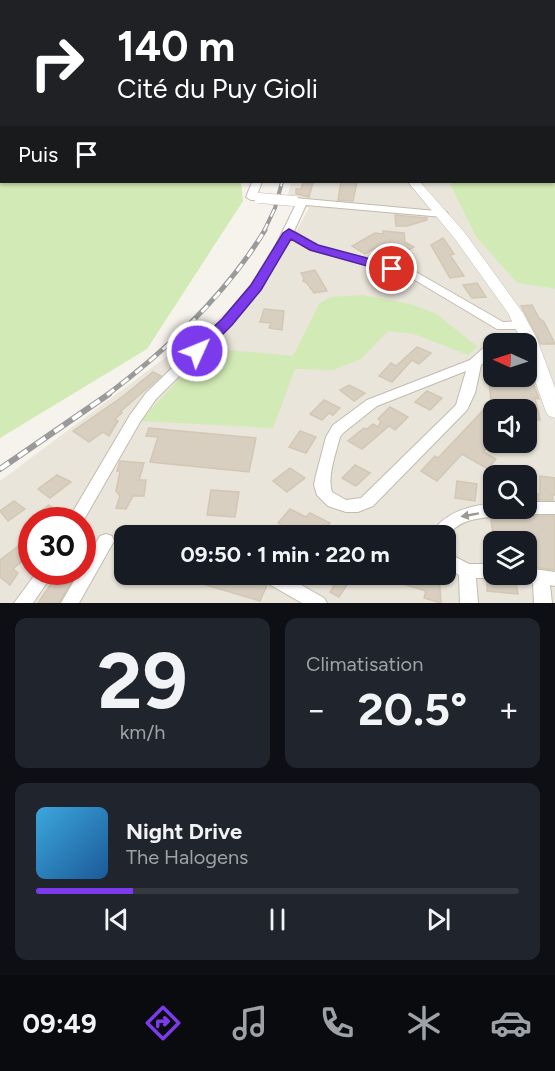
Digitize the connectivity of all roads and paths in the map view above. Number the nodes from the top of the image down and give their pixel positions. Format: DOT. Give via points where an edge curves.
graph roads {
  1 [pos="257,183"];
  2 [pos="415,183"];
  3 [pos="298,202"];
  4 [pos="443,214"];
  5 [pos="289,233"];
  6 [pos="522,324"];
  7 [pos="501,326"];
  8 [pos="502,333"];
  9 [pos="483,356"];
  10 [pos="475,363"];
  11 [pos="555,412"];
  12 [pos="84,507"];
  13 [pos="537,508"];
  14 [pos="555,508"];
  15 [pos="483,513"];
  16 [pos="444,525"];
  17 [pos="106,541"];
  18 [pos="456,565"];
  19 [pos="467,571"];
  20 [pos="483,571"];
  21 [pos="548,578"];
  22 [pos="36,585"];
  23 [pos="286,585"];
  24 [pos="23,603"];
  25 [pos="70,603"];
  26 [pos="318,603"];
  27 [pos="469,603"];
  28 [pos="543,603"];
  1 -- 3 [label="street, bridge" via="251,197"];
  2 -- 4 [label="street"];
  3 -- 4 [label="street"];
  3 -- 5 [label="street"];
  4 -- 6 [label="street"];
  5 -- 7 [label="street" via="314,248 412,274"];
  5 -- 12 [label="street" via="256,287 227,322 151,396"];
  6 -- 7 [label="street"];
  6 -- 11 [label="street"];
  7 -- 8 [label="street"];
  9 -- 10 [label="street"];
  10 -- 10 [label="street" via="462,407 375,496 358,506 334,502 325,495 322,485 338,429 372,403"];
  13 -- 14 [label="street"];
  15 -- 16 [label="street, one-way" via="455,518"];
  17 -- 25 [label="street"];
  18 -- 19 [label="street"];
  19 -- 20 [label="street"];
  19 -- 27 [label="street"];
  21 -- 28 [label="street"];
  22 -- 24 [label="street"];
  23 -- 26 [label="street"];
}
